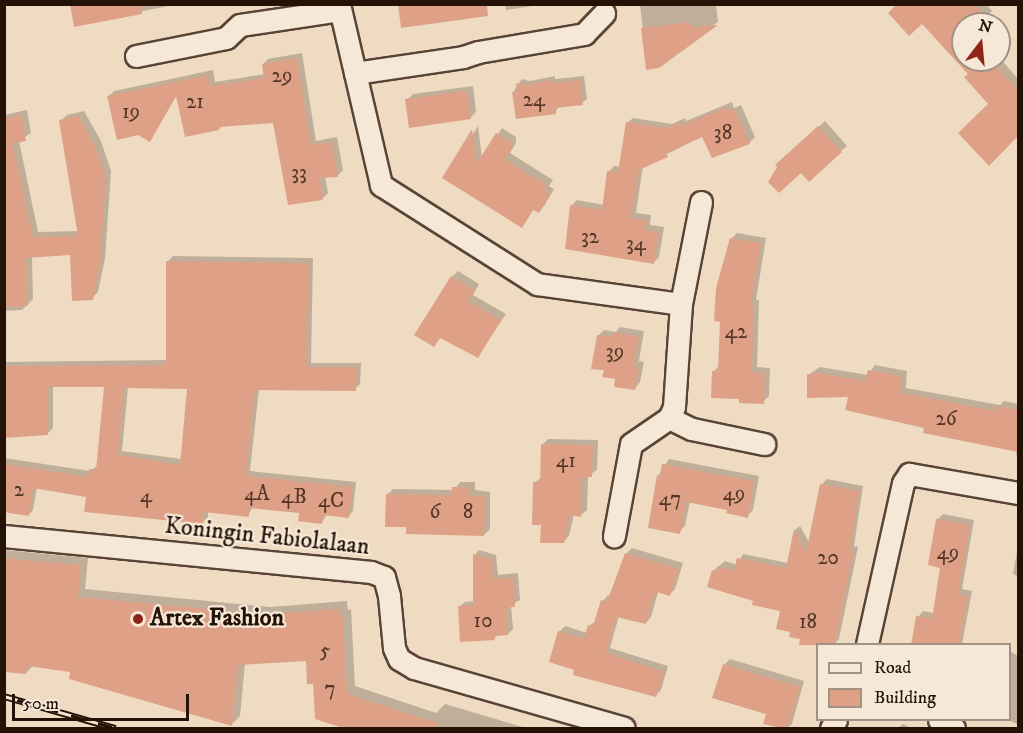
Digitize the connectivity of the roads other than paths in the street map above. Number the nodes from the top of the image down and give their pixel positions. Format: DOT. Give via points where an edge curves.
graph roads {
  1 [pos="339,7"];
  2 [pos="604,13"];
  3 [pos="136,56"];
  4 [pos="354,73"];
  5 [pos="700,202"];
  6 [pos="681,304"];
  7 [pos="669,418"];
  8 [pos="765,444"];
  9 [pos="1018,493"];
  10 [pos="4,536"];
  11 [pos="615,536"];
  12 [pos="867,643"];
  13 [pos="941,721"];
  14 [pos="624,729"];
  15 [pos="954,729"];
  1 -- 3 [label="street" via="240,25 226,38"];
  1 -- 4 [label="street"];
  2 -- 4 [label="street" via="584,34"];
  4 -- 6 [label="street" via="381,184 537,284"];
  5 -- 6 [label="street"];
  6 -- 7 [label="street" via="674,408"];
  7 -- 8 [label="street" via="692,429"];
  7 -- 11 [label="street" via="631,444"];
  9 -- 12 [label="street" via="909,474 903,483"];
  10 -- 14 [label="street, Koningin Fabiolalaan" via="371,572 384,577 399,659 414,668"];
  13 -- 15 [label="street"];
}
